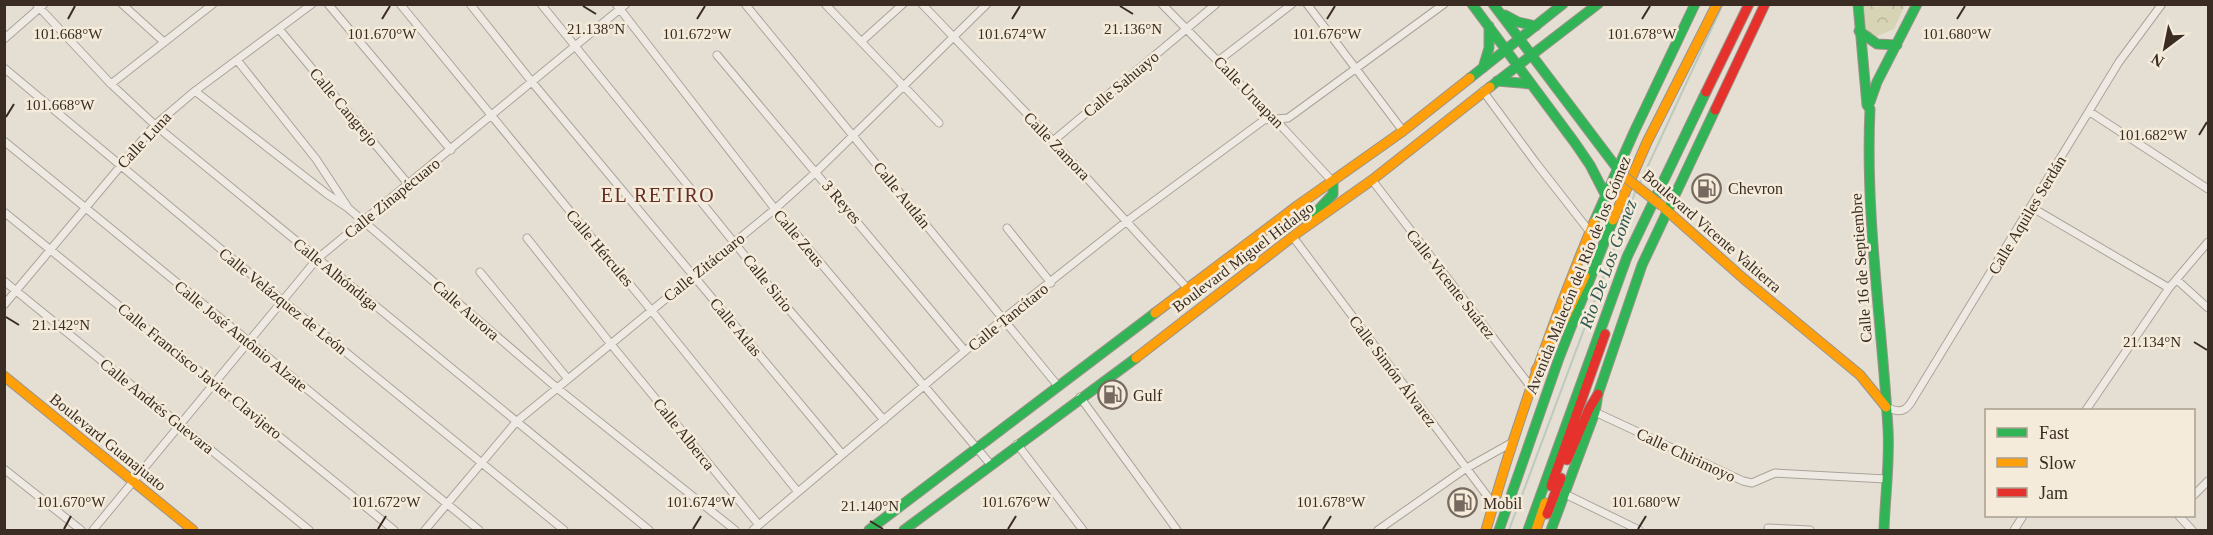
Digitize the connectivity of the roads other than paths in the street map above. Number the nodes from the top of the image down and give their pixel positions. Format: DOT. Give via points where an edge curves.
graph roads {
  1 [pos="213,4"];
  2 [pos="312,4"];
  3 [pos="328,4"];
  4 [pos="400,4"];
  5 [pos="470,4"];
  6 [pos="541,4"];
  7 [pos="626,4"];
  8 [pos="745,4"];
  9 [pos="825,4"];
  10 [pos="903,4"];
  11 [pos="922,4"];
  12 [pos="987,4"];
  13 [pos="1162,4"];
  14 [pos="1216,4"];
  15 [pos="1292,4"];
  16 [pos="1307,4"];
  17 [pos="1444,4"];
  18 [pos="1472,4"];
  19 [pos="1563,4"];
  20 [pos="1598,4"];
  21 [pos="1695,4"];
  22 [pos="1717,4"];
  23 [pos="1749,4"];
  24 [pos="1765,4"];
  25 [pos="1858,4"];
  26 [pos="1917,4"];
  27 [pos="2162,4"];
  28 [pos="123,5"];
  29 [pos="40,6"];
  30 [pos="1494,6"];
  31 [pos="618,7"];
  32 [pos="1489,26"];
  33 [pos="1536,26"];
  34 [pos="1187,28"];
  35 [pos="279,29"];
  36 [pos="1859,31"];
  37 [pos="4,39"];
  38 [pos="953,39"];
  39 [pos="1520,39"];
  40 [pos="862,41"];
  41 [pos="164,42"];
  42 [pos="1897,45"];
  43 [pos="575,47"];
  44 [pos="1506,49"];
  45 [pos="1532,54"];
  46 [pos="717,55"];
  47 [pos="237,60"];
  48 [pos="1218,61"];
  49 [pos="1517,65"];
  50 [pos="4,68"];
  51 [pos="1357,68"];
  52 [pos="1483,69"];
  53 [pos="1497,81"];
  54 [pos="532,82"];
  55 [pos="111,84"];
  56 [pos="1530,84"];
  57 [pos="903,85"];
  58 [pos="195,91"];
  59 [pos="1484,91"];
  60 [pos="1870,109"];
  61 [pos="2090,112"];
  62 [pos="491,117"];
  63 [pos="1274,119"];
  64 [pos="939,123"];
  65 [pos="155,125"];
  66 [pos="1403,131"];
  67 [pos="853,135"];
  68 [pos="4,141"];
  69 [pos="1053,141"];
  70 [pos="451,150"];
  71 [pos="1606,155"];
  72 [pos="120,165"];
  73 [pos="1590,165"];
  74 [pos="816,172"];
  75 [pos="1619,172"];
  76 [pos="1372,180"];
  77 [pos="1333,182"];
  78 [pos="409,185"];
  79 [pos="2208,189"];
  80 [pos="1606,196"];
  81 [pos="84,207"];
  82 [pos="2031,207"];
  83 [pos="348,208"];
  84 [pos="1665,208"];
  85 [pos="775,209"];
  86 [pos="4,212"];
  87 [pos="1128,221"];
  88 [pos="363,222"];
  89 [pos="1007,228"];
  90 [pos="1590,232"];
  91 [pos="1296,234"];
  92 [pos="527,238"];
  93 [pos="2208,242"];
  94 [pos="734,243"];
  95 [pos="50,249"];
  96 [pos="1602,251"];
  97 [pos="317,259"];
  98 [pos="480,272"];
  99 [pos="694,275"];
  100 [pos="2177,280"];
  101 [pos="4,281"];
  102 [pos="1051,283"];
  103 [pos="2169,288"];
  104 [pos="1189,290"];
  105 [pos="16,291"];
  106 [pos="284,302"];
  107 [pos="1609,304"];
  108 [pos="4,305"];
  109 [pos="2208,308"];
  110 [pos="651,310"];
  111 [pos="1003,319"];
  112 [pos="249,342"];
  113 [pos="610,344"];
  114 [pos="965,351"];
  115 [pos="1536,370"];
  116 [pos="4,376"];
  117 [pos="568,378"];
  118 [pos="215,384"];
  119 [pos="923,386"];
  120 [pos="1058,386"];
  121 [pos="1531,387"];
  122 [pos="556,388"];
  123 [pos="1598,394"];
  124 [pos="1080,397"];
  125 [pos="1886,407"];
  126 [pos="2087,409"];
  127 [pos="1594,412"];
  128 [pos="884,420"];
  129 [pos="516,422"];
  130 [pos="180,425"];
  131 [pos="1513,442"];
  132 [pos="1017,444"];
  133 [pos="977,447"];
  134 [pos="842,454"];
  135 [pos="481,463"];
  136 [pos="990,465"];
  137 [pos="4,469"];
  138 [pos="1465,469"];
  139 [pos="1886,479"];
  140 [pos="2208,481"];
  141 [pos="133,482"];
  142 [pos="798,492"];
  143 [pos="1563,493"];
  144 [pos="2195,493"];
  145 [pos="447,504"];
  146 [pos="1494,505"];
  147 [pos="2022,517"];
  148 [pos="2180,517"];
  149 [pos="756,528"];
  150 [pos="1768,528"];
  151 [pos="81,531"];
  152 [pos="93,531"];
  153 [pos="193,531"];
  154 [pos="309,531"];
  155 [pos="394,531"];
  156 [pos="425,531"];
  157 [pos="479,531"];
  158 [pos="564,531"];
  159 [pos="650,531"];
  160 [pos="735,531"];
  161 [pos="869,531"];
  162 [pos="904,531"];
  163 [pos="1083,531"];
  164 [pos="1177,531"];
  165 [pos="1378,531"];
  166 [pos="1486,531"];
  167 [pos="1499,531"];
  168 [pos="1528,531"];
  169 [pos="1538,531"];
  170 [pos="1551,531"];
  171 [pos="1639,531"];
  172 [pos="1810,531"];
  173 [pos="1884,531"];
  174 [pos="2014,531"];
  175 [pos="2192,531"];
  1 -- 41 [label="street"];
  2 -- 35 [label="street, Calle Luna"];
  3 -- 70 [label="street"];
  4 -- 62 [label="street, Calle Hércules"];
  5 -- 54 [label="street, Calle Atlas"];
  6 -- 43 [label="street, Calle Sirio"];
  7 -- 31 [label="street, Calle Zinapécuaro"];
  8 -- 67 [label="street, Calle Autlán"];
  9 -- 40 [label="street"];
  10 -- 40 [label="street"];
  11 -- 38 [label="street, Calle Zamora"];
  12 -- 38 [label="street, Calle Zitácuaro"];
  13 -- 34 [label="street, Calle Uruapan"];
  14 -- 34 [label="street, Calle Sahuayo"];
  15 -- 48 [label="street"];
  16 -- 51 [label="street"];
  17 -- 51 [label="street, Calle Tancítaro"];
  18 -- 32 [label="main road"];
  19 -- 33 [label="main road, Boulevard Miguel Hidalgo"];
  20 -- 45 [label="main road, Boulevard Miguel Hidalgo"];
  21 -- 75 [label="main road, Avenida Malecón del Río de los Gómez"];
  22 -- 96 [label="main road, Avenida Malecón del Río de los Gómez" via="1627,185"];
  23 -- 107 [label="main road" via="1640,229"];
  24 -- 84 [label="main road"];
  25 -- 36 [label="main road, Calle 16 de Septiembre"];
  26 -- 42 [label="main road"];
  27 -- 61 [label="street, Calle Aquiles Serdán" via="2119,62"];
  28 -- 41 [label="street"];
  29 -- 37 [label="street"];
  29 -- 55 [label="street, Calle Alhóndiga"];
  30 -- 33 [label="main road" via="1509,18"];
  30 -- 39 [label="main road, Boulevard Vicente Valtierra"];
  31 -- 43 [label="street, Calle Zinapécuaro"];
  31 -- 85 [label="street, Calle Zeus"];
  32 -- 44 [label="main road"];
  32 -- 52 [label="main road" via="1489,48"];
  33 -- 39 [label="main road, Boulevard Miguel Hidalgo"];
  34 -- 48 [label="street, Calle Uruapan"];
  34 -- 69 [label="street, Calle Sahuayo"];
  35 -- 47 [label="street, Calle Luna"];
  35 -- 78 [label="street, Calle Cangrejo"];
  36 -- 42 [label="main road" via="1877,44"];
  36 -- 60 [label="main road, Calle 16 de Septiembre"];
  38 -- 57 [label="street, Calle Zitácuaro"];
  38 -- 69 [label="street, Calle Zamora"];
  39 -- 44 [label="main road, Boulevard Miguel Hidalgo"];
  39 -- 45 [label="main road, Boulevard Vicente Valtierra"];
  40 -- 57 [label="street"];
  41 -- 55 [label="street"];
  42 -- 60 [label="main road" via="1877,82"];
  43 -- 54 [label="street, Calle Zinapécuaro"];
  43 -- 94 [label="street, Calle Sirio"];
  44 -- 49 [label="main road"];
  44 -- 52 [label="main road, Boulevard Miguel Hidalgo"];
  45 -- 49 [label="main road, Boulevard Miguel Hidalgo"];
  45 -- 71 [label="main road, Boulevard Vicente Valtierra"];
  46 -- 74 [label="street, 3 Reyes"];
  47 -- 58 [label="street, Calle Luna"];
  47 -- 83 [label="street" via="316,159"];
  48 -- 63 [label="street, Calle Uruapan"];
  49 -- 53 [label="main road, Boulevard Miguel Hidalgo"];
  49 -- 56 [label="main road"];
  50 -- 72 [label="street, Calle Velázquez de León"];
  51 -- 63 [label="street, Calle Tancítaro" via="1288,118"];
  51 -- 66 [label="street"];
  52 -- 66 [label="main road, Boulevard Miguel Hidalgo"];
  53 -- 56 [label="main road"];
  53 -- 59 [label="main road, Boulevard Miguel Hidalgo"];
  54 -- 62 [label="street, Calle Zinapécuaro"];
  54 -- 99 [label="street, Calle Atlas"];
  55 -- 65 [label="street, Calle Alhóndiga"];
  56 -- 73 [label="main road"];
  57 -- 64 [label="street"];
  57 -- 67 [label="street, Calle Zitácuaro"];
  58 -- 65 [label="street, Calle Luna"];
  58 -- 83 [label="street, Calle Aurora"];
  59 -- 76 [label="main road, Boulevard Miguel Hidalgo"];
  59 -- 90 [label="street"];
  60 -- 125 [label="main road, Calle 16 de Septiembre" via="1870,201"];
  61 -- 79 [label="street"];
  61 -- 82 [label="street, Calle Aquiles Serdán"];
  62 -- 70 [label="street, Calle Zinapécuaro"];
  62 -- 110 [label="street, Calle Hércules"];
  63 -- 77 [label="street, Calle Uruapan"];
  63 -- 87 [label="street, Calle Tancítaro" via="1264,120"];
  65 -- 72 [label="street, Calle Luna"];
  65 -- 97 [label="street, Calle Alhóndiga"];
  66 -- 77 [label="main road, Boulevard Miguel Hidalgo"];
  67 -- 74 [label="street, Calle Zitácuaro"];
  67 -- 111 [label="street, Calle Autlán"];
  68 -- 81 [label="street, Calle José Antônio Alzate"];
  69 -- 87 [label="street, Calle Zamora"];
  70 -- 78 [label="street, Calle Zinapécuaro"];
  71 -- 73 [label="main road" via="1601,163"];
  71 -- 75 [label="main road, Boulevard Vicente Valtierra"];
  72 -- 81 [label="street, Calle Luna"];
  72 -- 106 [label="street, Calle Velázquez de León"];
  73 -- 80 [label="main road"];
  74 -- 85 [label="street, Calle Zitácuaro"];
  74 -- 114 [label="street, 3 Reyes"];
  75 -- 80 [label="main road, Avenida Malecón del Río de los Gómez"];
  75 -- 84 [label="main road, Boulevard Vicente Valtierra, bridge"];
  76 -- 91 [label="main road, Boulevard Miguel Hidalgo"];
  76 -- 121 [label="street, Calle Vicente Suárez"];
  77 -- 91 [label="main road" via="1333,194"];
  77 -- 104 [label="main road, Boulevard Miguel Hidalgo"];
  78 -- 88 [label="street, Calle Zinapécuaro"];
  80 -- 90 [label="main road, Avenida Malecón del Río de los Gómez"];
  81 -- 95 [label="street, Calle Luna"];
  81 -- 112 [label="street, Calle José Antônio Alzate"];
  82 -- 103 [label="street"];
  82 -- 125 [label="street, Calle Aquiles Serdán" via="1907,408 1894,411"];
  83 -- 88 [label="street, Calle Aurora"];
  84 -- 123 [label="main road"];
  84 -- 125 [label="main road, Boulevard Vicente Valtierra" via="1860,375"];
  85 -- 94 [label="street, Calle Zitácuaro"];
  85 -- 119 [label="street, Calle Zeus"];
  86 -- 95 [label="street, Calle Francisco Javier Clavijero"];
  87 -- 102 [label="street, Calle Tancítaro"];
  87 -- 104 [label="street, Calle Zamora"];
  88 -- 97 [label="street, Calle Zinapécuaro"];
  88 -- 122 [label="street, Calle Aurora"];
  89 -- 102 [label="street"];
  90 -- 115 [label="main road, Avenida Malecón del Río de los Gómez"];
  91 -- 124 [label="main road, Boulevard Miguel Hidalgo"];
  91 -- 138 [label="street, Calle Simón Álvarez"];
  92 -- 113 [label="street, Calle Alberca"];
  93 -- 100 [label="street"];
  94 -- 99 [label="street, Calle Zitácuaro"];
  94 -- 128 [label="street, Calle Sirio"];
  95 -- 105 [label="street, Calle Luna"];
  95 -- 118 [label="street, Calle Francisco Javier Clavijero"];
  96 -- 115 [label="main road"];
  96 -- 167 [label="main road, Avenida Malecón del Río de los Gómez" via="1552,376"];
  97 -- 106 [label="street, Calle Zinapécuaro"];
  97 -- 129 [label="street, Calle Alhóndiga"];
  98 -- 117 [label="street"];
  99 -- 110 [label="street, Calle Zitácuaro"];
  99 -- 134 [label="street, Calle Atlas"];
  100 -- 103 [label="street"];
  100 -- 109 [label="street"];
  101 -- 105 [label="street, Calle Andrés Guevara"];
  102 -- 111 [label="street, Calle Tancítaro"];
  103 -- 126 [label="street"];
  104 -- 120 [label="main road, Boulevard Miguel Hidalgo"];
  105 -- 108 [label="street, Calle Luna"];
  105 -- 130 [label="street, Calle Andrés Guevara"];
  106 -- 112 [label="street, Calle Zinapécuaro"];
  106 -- 135 [label="street, Calle Velázquez de León"];
  107 -- 168 [label="main road"];
  107 -- 169 [label="main road" via="1608,326"];
  110 -- 113 [label="street, Calle Zitácuaro"];
  110 -- 142 [label="street, Calle Hércules"];
  111 -- 114 [label="street, Calle Tancítaro"];
  111 -- 120 [label="street, Calle Autlán"];
  112 -- 118 [label="street, Calle Zinapécuaro"];
  112 -- 145 [label="street, Calle José Antônio Alzate"];
  113 -- 117 [label="street, Calle Zitácuaro"];
  113 -- 149 [label="street, Calle Alberca"];
  114 -- 119 [label="street, Calle Tancítaro"];
  115 -- 121 [label="main road, Avenida Malecón del Río de los Gómez"];
  116 -- 141 [label="main road, Boulevard Guanajuato"];
  117 -- 122 [label="street, Calle Zitácuaro"];
  118 -- 130 [label="street, Calle Zinapécuaro"];
  118 -- 155 [label="street, Calle Francisco Javier Clavijero"];
  119 -- 128 [label="street, Calle Tancítaro"];
  119 -- 133 [label="street, Calle Zeus"];
  120 -- 133 [label="main road, Boulevard Miguel Hidalgo"];
  121 -- 131 [label="main road, Avenida Malecón del Río de los Gómez"];
  122 -- 129 [label="street, Calle Zitácuaro"];
  122 -- 160 [label="street, Calle Aurora"];
  123 -- 127 [label="main road"];
  123 -- 169 [label="main road"];
  124 -- 132 [label="main road, Boulevard Miguel Hidalgo"];
  124 -- 164 [label="street"];
  125 -- 139 [label="main road, Calle 16 de Septiembre"];
  127 -- 139 [label="street, Calle Chirimoyo" via="1743,482 1752,483 1775,473"];
  127 -- 143 [label="main road"];
  128 -- 134 [label="street, Calle Tancítaro"];
  129 -- 135 [label="street, Calle Zitácuaro"];
  129 -- 159 [label="street, Calle Alhóndiga"];
  130 -- 141 [label="street, Calle Zinapécuaro"];
  130 -- 154 [label="street, Calle Andrés Guevara"];
  131 -- 138 [label="street"];
  131 -- 146 [label="main road, Avenida Malecón del Río de los Gómez"];
  132 -- 136 [label="main road, Boulevard Miguel Hidalgo"];
  132 -- 163 [label="street"];
  133 -- 136 [label="street, Calle Zeus"];
  133 -- 161 [label="main road, Boulevard Miguel Hidalgo"];
  134 -- 142 [label="street, Calle Tancítaro"];
  135 -- 145 [label="street, Calle Zitácuaro"];
  135 -- 158 [label="street, Calle Velázquez de León"];
  136 -- 162 [label="main road, Boulevard Miguel Hidalgo"];
  137 -- 151 [label="street"];
  138 -- 146 [label="street, Calle Simón Álvarez"];
  138 -- 165 [label="street"];
  139 -- 173 [label="main road, Calle 16 de Septiembre"];
  140 -- 144 [label="street"];
  141 -- 152 [label="street, Calle Zinapécuaro"];
  141 -- 153 [label="main road, Boulevard Guanajuato"];
  142 -- 149 [label="street, Calle Tancítaro"];
  143 -- 170 [label="main road"];
  143 -- 171 [label="street"];
  145 -- 156 [label="street, Calle Zitácuaro"];
  145 -- 157 [label="street, Calle José Antônio Alzate"];
  146 -- 166 [label="main road, Avenida Malecón del Río de los Gómez"];
  147 -- 174 [label="street"];
  148 -- 175 [label="street"];
  150 -- 172 [label="street"];
}
